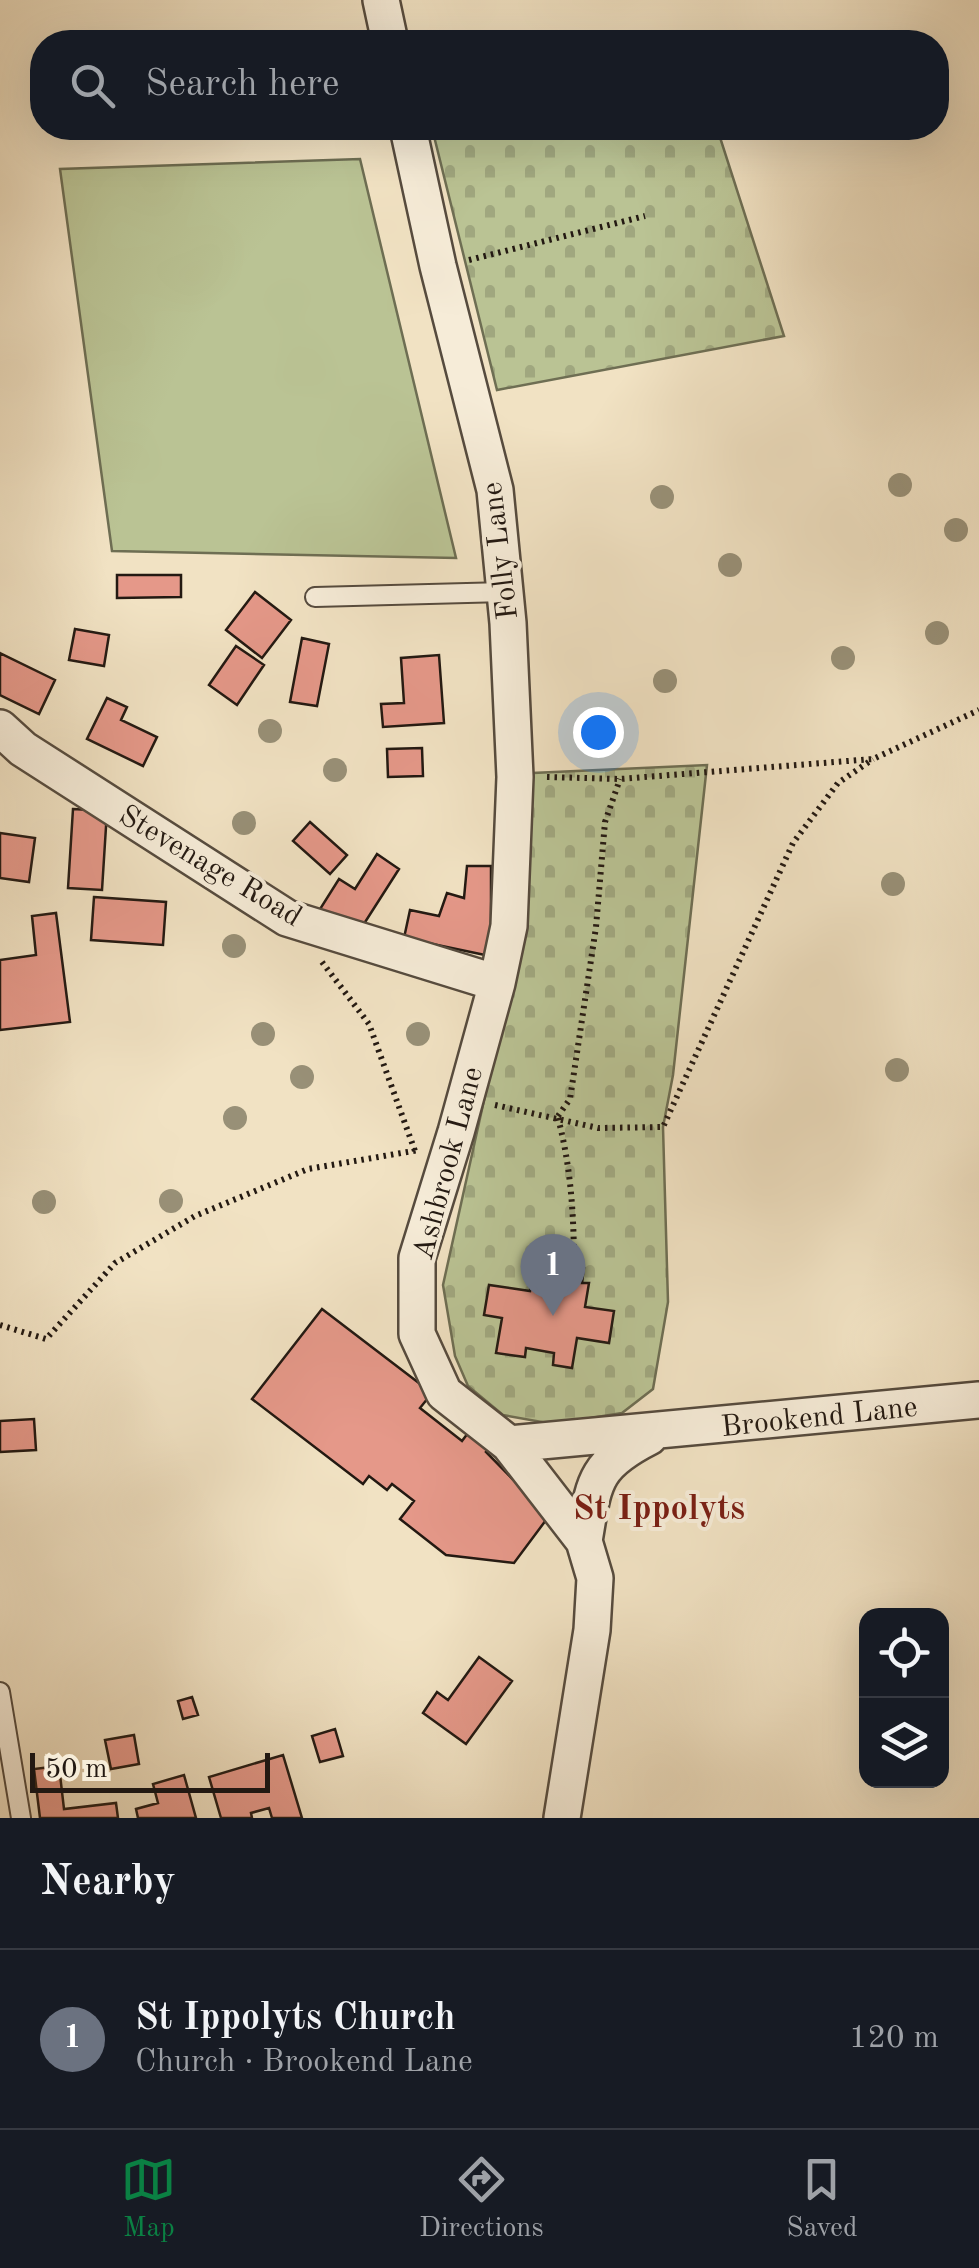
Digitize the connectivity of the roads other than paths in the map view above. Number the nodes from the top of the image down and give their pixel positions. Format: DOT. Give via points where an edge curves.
graph roads {
  1 [pos="380,0"];
  2 [pos="387,30"];
  3 [pos="411,140"];
  4 [pos="504,592"];
  5 [pos="315,597"];
  6 [pos="0,728"];
  7 [pos="497,983"];
  8 [pos="979,1400"];
  9 [pos="658,1432"];
  10 [pos="509,1444"];
  11 [pos="584,1542"];
  12 [pos="0,1692"];
  13 [pos="21,1818"];
  14 [pos="562,1818"];
  1 -- 2 [label="street"];
  3 -- 4 [label="street, Folly Lane" via="494,490"];
  4 -- 5 [label="lane"];
  4 -- 7 [label="street, Folly Lane" via="515,777 509,926"];
  6 -- 7 [label="street, Stevenage Road" via="287,918"];
  7 -- 10 [label="street, Ashbrook Lane" via="417,1258 417,1334 444,1393"];
  8 -- 9 [label="street, Brookend Lane"];
  9 -- 10 [label="street, Brookend Lane"];
  9 -- 11 [label="street, Brookend Lane" via="615,1454 594,1483"];
  10 -- 11 [label="street, Ashbrook Lane"];
  11 -- 14 [label="street, Ashbrook Lane" via="595,1578 592,1630"];
  12 -- 13 [label="lane"];
}
